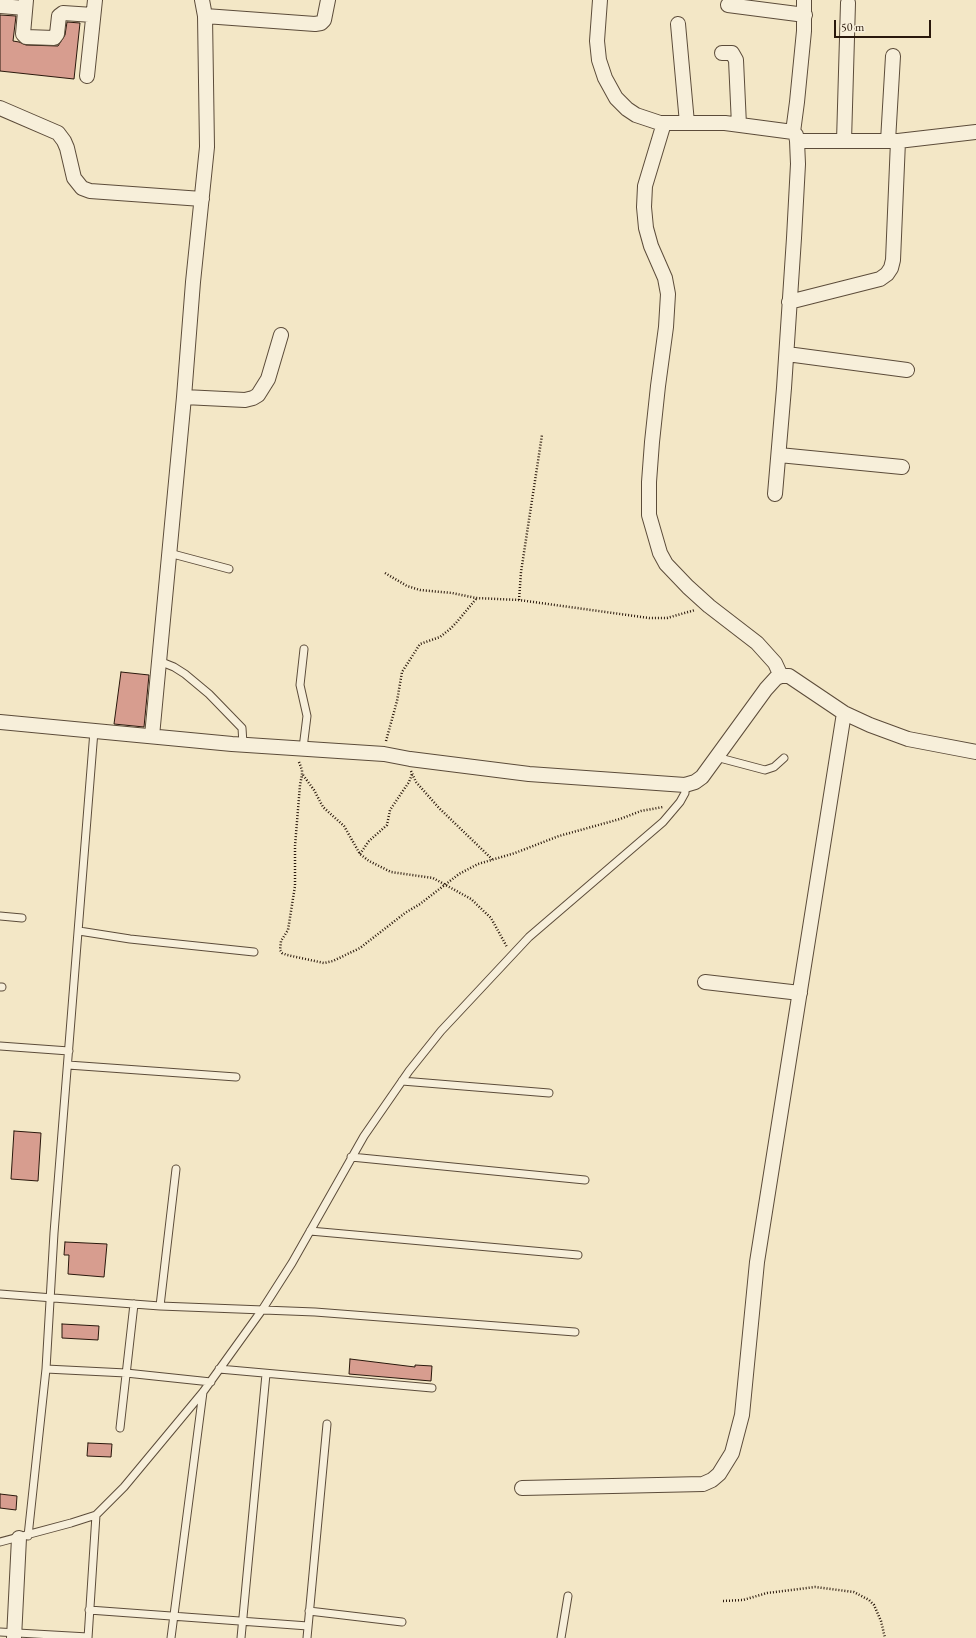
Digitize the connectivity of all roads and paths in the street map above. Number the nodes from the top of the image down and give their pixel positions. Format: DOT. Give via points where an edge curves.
graph roads {
  1 [pos="95,0"];
  2 [pos="202,0"];
  3 [pos="328,0"];
  4 [pos="600,0"];
  5 [pos="804,0"];
  6 [pos="848,3"];
  7 [pos="25,4"];
  8 [pos="728,5"];
  9 [pos="0,6"];
  10 [pos="93,15"];
  11 [pos="805,15"];
  12 [pos="205,16"];
  13 [pos="678,24"];
  14 [pos="722,53"];
  15 [pos="893,56"];
  16 [pos="87,76"];
  17 [pos="0,108"];
  18 [pos="664,123"];
  19 [pos="687,123"];
  20 [pos="739,125"];
  21 [pos="976,132"];
  22 [pos="795,137"];
  23 [pos="844,141"];
  24 [pos="893,141"];
  25 [pos="202,199"];
  26 [pos="789,302"];
  27 [pos="280,334"];
  28 [pos="787,354"];
  29 [pos="907,370"];
  30 [pos="184,397"];
  31 [pos="542,435"];
  32 [pos="779,455"];
  33 [pos="902,467"];
  34 [pos="775,494"];
  35 [pos="169,553"];
  36 [pos="229,569"];
  37 [pos="385,573"];
  38 [pos="476,598"];
  39 [pos="519,600"];
  40 [pos="709,606"];
  41 [pos="304,649"];
  42 [pos="158,661"];
  43 [pos="781,676"];
  44 [pos="844,713"];
  45 [pos="0,722"];
  46 [pos="94,731"];
  47 [pos="152,736"];
  48 [pos="243,744"];
  49 [pos="298,747"];
  50 [pos="976,752"];
  51 [pos="384,754"];
  52 [pos="716,757"];
  53 [pos="784,758"];
  54 [pos="410,759"];
  55 [pos="412,773"];
  56 [pos="302,775"];
  57 [pos="685,785"];
  58 [pos="680,802"];
  59 [pos="360,854"];
  60 [pos="494,860"];
  61 [pos="446,884"];
  62 [pos="0,916"];
  63 [pos="22,918"];
  64 [pos="79,930"];
  65 [pos="254,952"];
  66 [pos="511,956"];
  67 [pos="705,982"];
  68 [pos="800,993"];
  69 [pos="0,1046"];
  70 [pos="69,1051"];
  71 [pos="68,1065"];
  72 [pos="236,1077"];
  73 [pos="402,1081"];
  74 [pos="548,1093"];
  75 [pos="351,1157"];
  76 [pos="176,1168"];
  77 [pos="585,1180"];
  78 [pos="310,1231"];
  79 [pos="578,1255"];
  80 [pos="0,1294"];
  81 [pos="50,1299"];
  82 [pos="134,1304"];
  83 [pos="160,1306"];
  84 [pos="262,1310"];
  85 [pos="575,1332"];
  86 [pos="46,1369"];
  87 [pos="219,1369"];
  88 [pos="126,1373"];
  89 [pos="266,1374"];
  90 [pos="211,1382"];
  91 [pos="432,1388"];
  92 [pos="203,1392"];
  93 [pos="327,1424"];
  94 [pos="120,1428"];
  95 [pos="522,1488"];
  96 [pos="96,1515"];
  97 [pos="24,1537"];
  98 [pos="0,1542"];
  99 [pos="568,1596"];
  100 [pos="723,1601"];
  101 [pos="90,1610"];
  102 [pos="309,1610"];
  103 [pos="173,1616"];
  104 [pos="243,1621"];
  105 [pos="402,1622"];
  106 [pos="308,1626"];
  107 [pos="9,1634"];
  108 [pos="88,1638"];
  109 [pos="171,1638"];
  110 [pos="241,1638"];
  111 [pos="307,1638"];
  112 [pos="561,1638"];
  113 [pos="884,1638"];
  1 -- 10 [label="street"];
  2 -- 12 [label="street"];
  3 -- 12 [label="street" via="324,20 315,24"];
  4 -- 18 [label="street" via="597,41 599,60 605,78 616,98 627,109 649,120"];
  5 -- 11 [label="street"];
  6 -- 23 [label="street"];
  7 -- 9 [label="street"];
  7 -- 10 [label="street" via="23,34 26,37 54,38 57,34 59,16 63,13"];
  8 -- 11 [label="street"];
  10 -- 16 [label="street"];
  11 -- 22 [label="street"];
  12 -- 25 [label="street" via="207,147"];
  13 -- 19 [label="street"];
  14 -- 20 [label="street" via="732,53 736,60"];
  15 -- 24 [label="street"];
  17 -- 25 [label="street" via="58,133 67,148 74,178 82,188 90,191"];
  18 -- 19 [label="street"];
  18 -- 40 [label="street" via="645,186 644,207 646,228 665,278 668,294 649,482 649,515 660,553 666,564"];
  19 -- 20 [label="street"];
  20 -- 22 [label="street"];
  21 -- 24 [label="street"];
  22 -- 23 [label="street"];
  22 -- 26 [label="street" via="797,186"];
  23 -- 24 [label="street"];
  24 -- 26 [label="street" via="891,268 880,278"];
  25 -- 30 [label="street"];
  26 -- 28 [label="street"];
  27 -- 30 [label="street" via="268,379 258,395 245,400"];
  28 -- 29 [label="street"];
  28 -- 32 [label="street"];
  30 -- 35 [label="street"];
  31 -- 39 [label="path"];
  32 -- 33 [label="street"];
  32 -- 34 [label="street"];
  35 -- 36 [label="lane"];
  35 -- 42 [label="street"];
  37 -- 38 [label="path" via="407,586 420,590"];
  38 -- 39 [label="path"];
  38 -- 51 [label="path" via="450,629 440,637 420,644 402,672"];
  39 -- 40 [label="path" via="649,618 667,618"];
  40 -- 43 [label="street" via="757,643 775,663"];
  41 -- 49 [label="lane" via="300,685 307,716"];
  42 -- 47 [label="street"];
  42 -- 48 [label="lane" via="185,674 225,710 242,728"];
  43 -- 44 [label="street" via="789,676"];
  43 -- 52 [label="street" via="766,689"];
  44 -- 50 [label="street" via="908,739"];
  44 -- 68 [label="street"];
  45 -- 46 [label="street"];
  46 -- 47 [label="street"];
  46 -- 64 [label="lane"];
  47 -- 48 [label="street"];
  48 -- 49 [label="street"];
  49 -- 51 [label="street"];
  49 -- 56 [label="path"];
  51 -- 54 [label="street"];
  52 -- 53 [label="lane" via="765,770 774,767"];
  52 -- 57 [label="street" via="702,777"];
  54 -- 55 [label="path"];
  54 -- 57 [label="street" via="529,774"];
  55 -- 59 [label="path" via="390,810 387,825 369,841"];
  55 -- 60 [label="path" via="416,782 439,808"];
  56 -- 59 [label="path" via="323,806 344,826"];
  56 -- 61 [label="path" via="295,846 295,886 288,930 281,941 282,953 324,963 333,962 370,941"];
  57 -- 58 [label="lane"];
  58 -- 60 [label="path" via="559,836"];
  58 -- 66 [label="lane" via="663,822 544,923"];
  59 -- 61 [label="path" via="392,872 432,878"];
  60 -- 61 [label="path" via="478,864"];
  61 -- 66 [label="path" via="472,899 483,909 491,918"];
  62 -- 63 [label="lane"];
  64 -- 65 [label="lane" via="130,939"];
  64 -- 70 [label="lane"];
  66 -- 73 [label="lane" via="441,1031"];
  67 -- 68 [label="street"];
  68 -- 95 [label="street" via="756,1262 742,1415 732,1453 712,1480 703,1484"];
  69 -- 70 [label="lane"];
  70 -- 71 [label="lane"];
  71 -- 72 [label="lane"];
  71 -- 81 [label="lane"];
  73 -- 74 [label="lane"];
  73 -- 75 [label="lane"];
  75 -- 77 [label="lane"];
  75 -- 78 [label="lane"];
  76 -- 83 [label="lane"];
  78 -- 79 [label="lane"];
  78 -- 84 [label="lane"];
  80 -- 81 [label="lane"];
  81 -- 82 [label="lane"];
  81 -- 86 [label="lane"];
  82 -- 83 [label="lane"];
  82 -- 88 [label="lane"];
  83 -- 84 [label="lane"];
  84 -- 85 [label="lane"];
  84 -- 87 [label="lane"];
  86 -- 88 [label="lane"];
  86 -- 97 [label="lane"];
  87 -- 89 [label="lane"];
  87 -- 90 [label="lane"];
  88 -- 90 [label="lane"];
  88 -- 94 [label="lane"];
  89 -- 91 [label="lane"];
  89 -- 104 [label="lane"];
  90 -- 92 [label="lane"];
  92 -- 96 [label="lane" via="124,1487"];
  92 -- 103 [label="lane"];
  93 -- 102 [label="lane"];
  96 -- 97 [label="lane"];
  96 -- 101 [label="lane"];
  97 -- 98 [label="lane"];
  97 -- 107 [label="street"];
  99 -- 112 [label="lane"];
  100 -- 113 [label="path" via="743,1600 767,1593 815,1587 854,1592 870,1600 874,1605 881,1621"];
  101 -- 103 [label="lane"];
  101 -- 108 [label="lane"];
  102 -- 105 [label="lane"];
  102 -- 106 [label="lane"];
  103 -- 104 [label="lane"];
  103 -- 109 [label="lane"];
  104 -- 106 [label="lane"];
  104 -- 110 [label="lane"];
  106 -- 111 [label="lane"];
  107 -- 108 [label="lane"];
}
